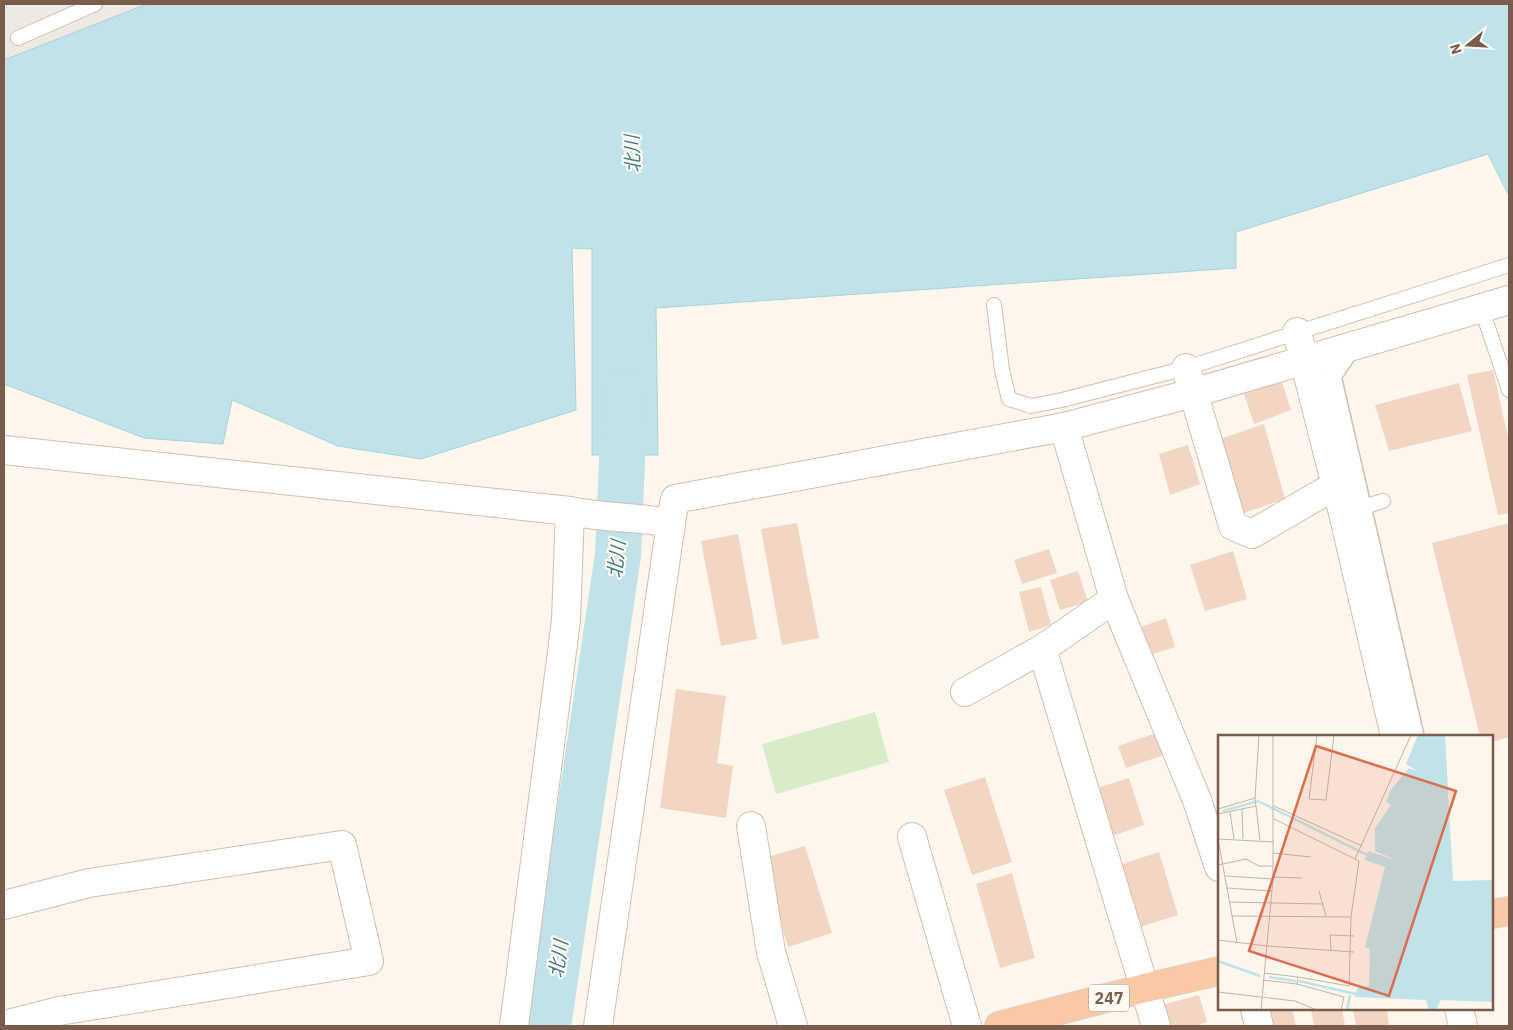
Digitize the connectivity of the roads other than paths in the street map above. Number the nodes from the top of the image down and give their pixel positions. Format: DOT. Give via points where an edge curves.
graph roads {
  1 [pos="95,4"];
  2 [pos="18,38"];
  3 [pos="1509,265"];
  4 [pos="1509,300"];
  5 [pos="994,305"];
  6 [pos="1481,307"];
  7 [pos="1297,332"];
  8 [pos="1351,345"];
  9 [pos="1305,359"];
  10 [pos="1190,380"];
  11 [pos="1509,390"];
  12 [pos="1064,427"];
  13 [pos="4,450"];
  14 [pos="1336,484"];
  15 [pos="1383,501"];
  16 [pos="1351,510"];
  17 [pos="581,513"];
  18 [pos="658,520"];
  19 [pos="1114,598"];
  20 [pos="1042,649"];
  21 [pos="965,692"];
  22 [pos="1395,735"];
  23 [pos="1413,735"];
  24 [pos="751,826"];
  25 [pos="912,837"];
  26 [pos="1218,864"];
  27 [pos="4,904"];
  28 [pos="1509,910"];
  29 [pos="1493,914"];
  30 [pos="1218,972"];
  31 [pos="1145,988"];
  32 [pos="1255,1010"];
  33 [pos="1459,1010"];
  34 [pos="1066,1018"];
  35 [pos="4,1025"];
  36 [pos="514,1026"];
  37 [pos="598,1026"];
  38 [pos="793,1026"];
  39 [pos="968,1026"];
  40 [pos="999,1026"];
  41 [pos="1156,1026"];
  42 [pos="1259,1026"];
  43 [pos="1463,1026"];
  1 -- 2 [label="lane"];
  3 -- 7 [label="lane"];
  4 -- 6 [label="street"];
  5 -- 10 [label="lane" via="1009,399 1031,406"];
  6 -- 8 [label="street"];
  6 -- 11 [label="lane"];
  7 -- 9 [label="street"];
  7 -- 10 [label="lane"];
  8 -- 9 [label="street"];
  8 -- 16 [label="street" via="1330,376"];
  9 -- 10 [label="street"];
  9 -- 14 [label="street"];
  10 -- 12 [label="street"];
  10 -- 14 [label="street" via="1233,526 1252,534"];
  12 -- 18 [label="street" via="675,498"];
  12 -- 19 [label="street"];
  13 -- 17 [label="street"];
  14 -- 16 [label="street"];
  15 -- 16 [label="lane"];
  16 -- 22 [label="street"];
  16 -- 23 [label="street"];
  17 -- 18 [label="street"];
  17 -- 36 [label="street"];
  18 -- 37 [label="street"];
  19 -- 20 [label="street"];
  19 -- 26 [label="street" via="1197,800"];
  20 -- 21 [label="street"];
  20 -- 31 [label="street"];
  24 -- 38 [label="street" via="771,952"];
  25 -- 39 [label="street"];
  27 -- 35 [label="street" via="89,883 342,844 369,961 59,1011"];
  28 -- 29 [label="highway"];
  30 -- 31 [label="highway, 247"];
  31 -- 34 [label="highway, 247"];
  31 -- 41 [label="street"];
  32 -- 42 [label="street"];
  33 -- 43 [label="street"];
  34 -- 40 [label="highway, 247"];
}
